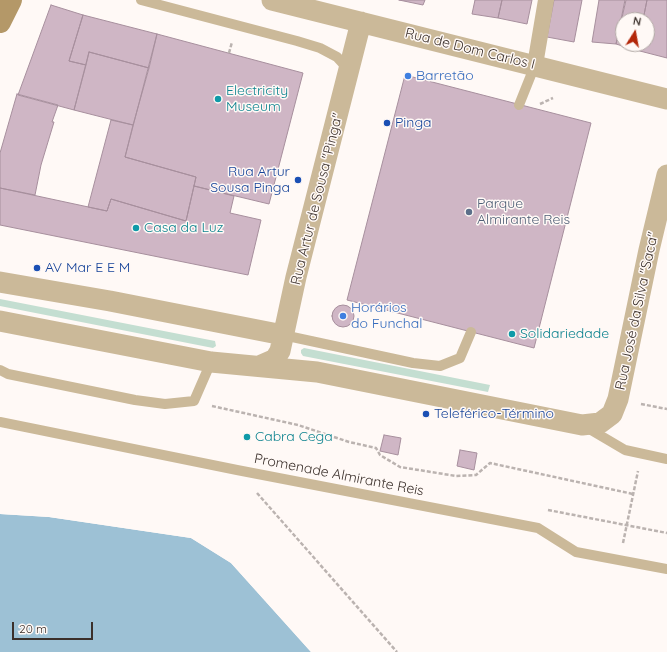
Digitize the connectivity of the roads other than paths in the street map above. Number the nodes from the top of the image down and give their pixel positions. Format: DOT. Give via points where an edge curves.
graph roads {
  1 [pos="11,0"];
  2 [pos="141,0"];
  3 [pos="272,0"];
  4 [pos="546,0"];
  5 [pos="0,22"];
  6 [pos="361,22"];
  7 [pos="535,65"];
  8 [pos="349,71"];
  9 [pos="667,99"];
  10 [pos="519,105"];
  11 [pos="667,175"];
  12 [pos="0,282"];
  13 [pos="0,321"];
  14 [pos="471,332"];
  15 [pos="283,335"];
  16 [pos="211,362"];
  17 [pos="259,366"];
  18 [pos="0,370"];
  19 [pos="0,422"];
  20 [pos="582,425"];
  21 [pos="667,459"];
  22 [pos="667,569"];
  1 -- 5 [label="main road"];
  2 -- 8 [label="lane" via="320,48 337,56"];
  3 -- 6 [label="street, Rua de Dom Carlos I"];
  4 -- 7 [label="street"];
  6 -- 7 [label="street, Rua de Dom Carlos I"];
  6 -- 8 [label="street, Rua Artur de Sousa \"Pinga\""];
  7 -- 9 [label="street, Rua de Dom Carlos I"];
  7 -- 10 [label="lane"];
  8 -- 15 [label="street, Rua Artur de Sousa \"Pinga\""];
  11 -- 20 [label="street, Rua José da Silva \"Saca\"" via="618,399 612,414 600,423"];
  12 -- 15 [label="street"];
  13 -- 16 [label="street"];
  14 -- 15 [label="lane" via="460,358 440,366"];
  15 -- 17 [label="street, Rua Artur de Sousa \"Pinga\"" via="280,351 274,359"];
  16 -- 17 [label="street"];
  16 -- 18 [label="lane" via="194,401 165,404 8,374"];
  17 -- 20 [label="street" via="316,372"];
  19 -- 22 [label="lane, Promenade Almirante Reis" via="538,528 576,552"];
  20 -- 21 [label="lane" via="625,450"];
}
